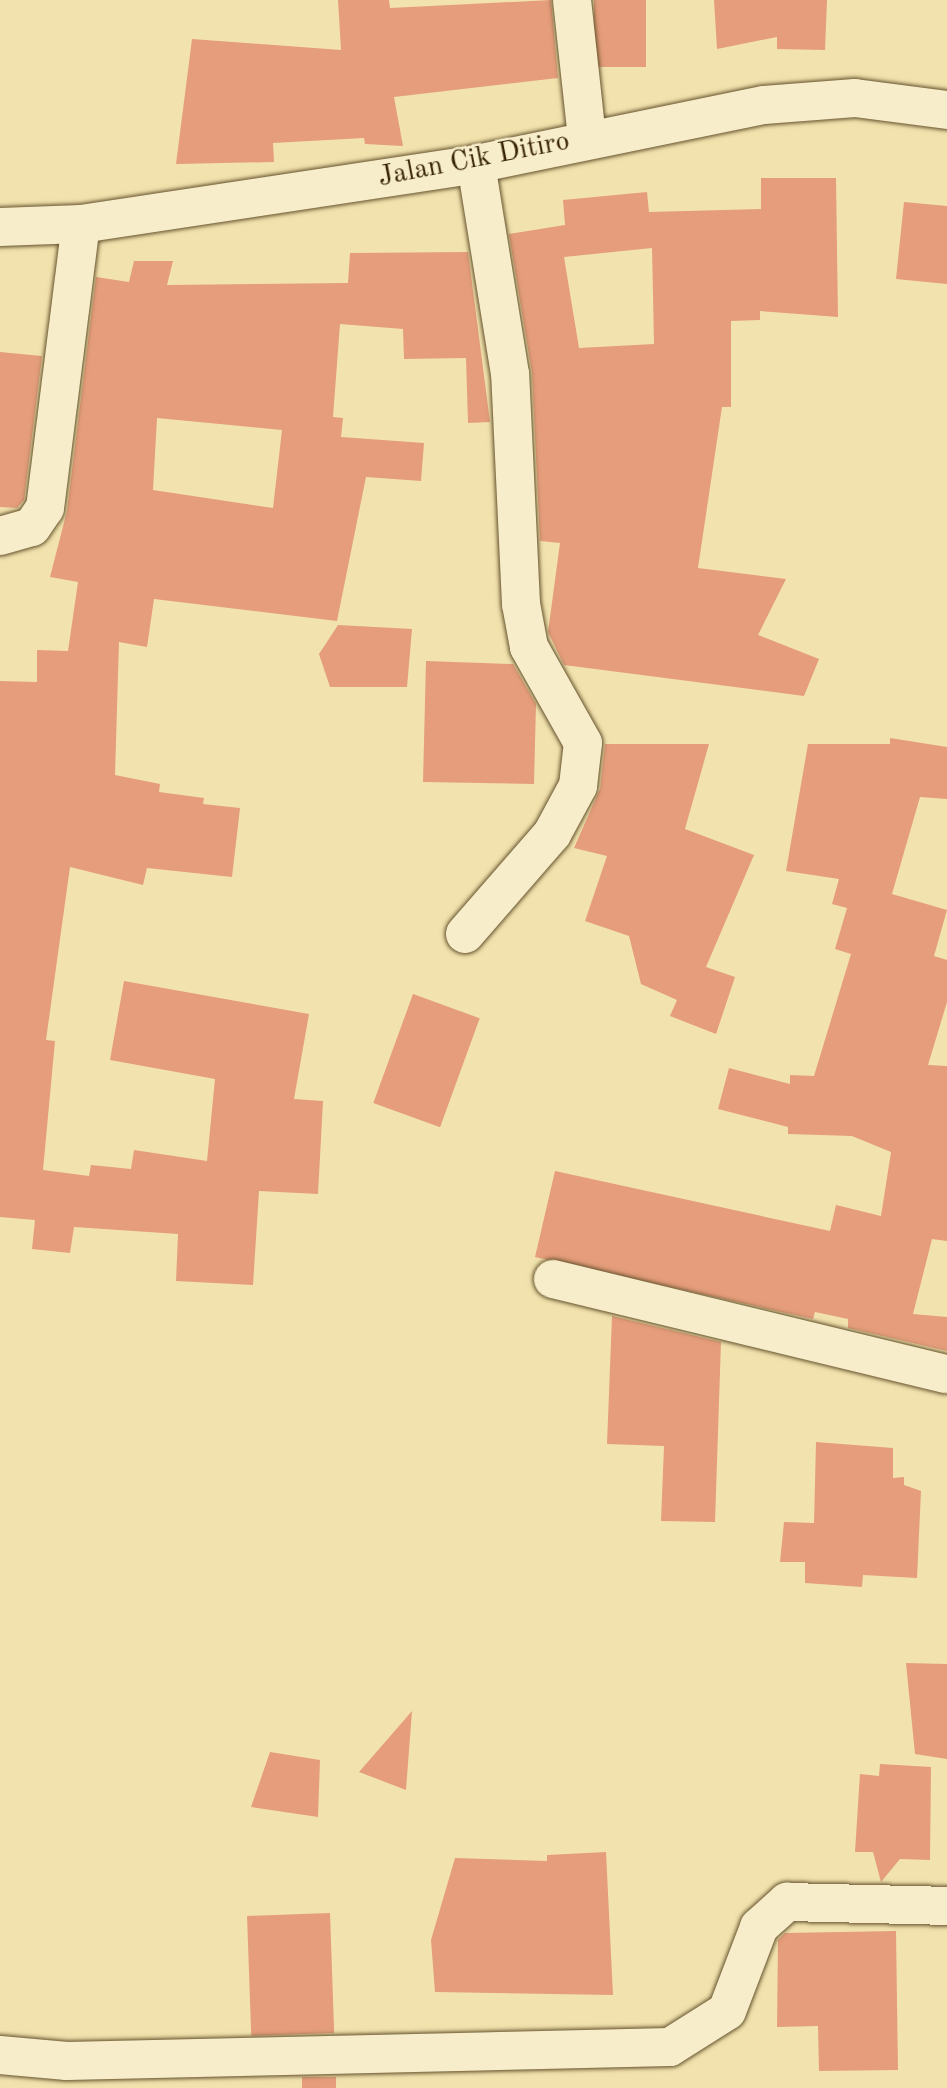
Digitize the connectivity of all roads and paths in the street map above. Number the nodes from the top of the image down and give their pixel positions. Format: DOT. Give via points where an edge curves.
graph roads {
  1 [pos="572,0"];
  2 [pos="947,110"];
  3 [pos="587,139"];
  4 [pos="476,164"];
  5 [pos="81,224"];
  6 [pos="0,227"];
  7 [pos="0,536"];
  8 [pos="465,934"];
  9 [pos="553,1279"];
  10 [pos="947,1374"];
  11 [pos="947,1906"];
  12 [pos="0,2055"];
  13 [pos="69,2075"];
  1 -- 3 [label="street"];
  2 -- 3 [label="street, Jalan Cik Ditiro" via="855,98 764,105"];
  3 -- 4 [label="street, Jalan Cik Ditiro"];
  4 -- 5 [label="street, Jalan Cik Ditiro"];
  4 -- 8 [label="street" via="510,374 523,615 529,648 583,743 578,786 552,834"];
  5 -- 6 [label="street, Jalan Cik Ditiro"];
  5 -- 7 [label="street" via="45,508 32,527"];
  9 -- 10 [label="street"];
  11 -- 13 [label="street" via="786,1902 760,1927 727,2011 670,2047"];
  12 -- 13 [label="street"];
}
